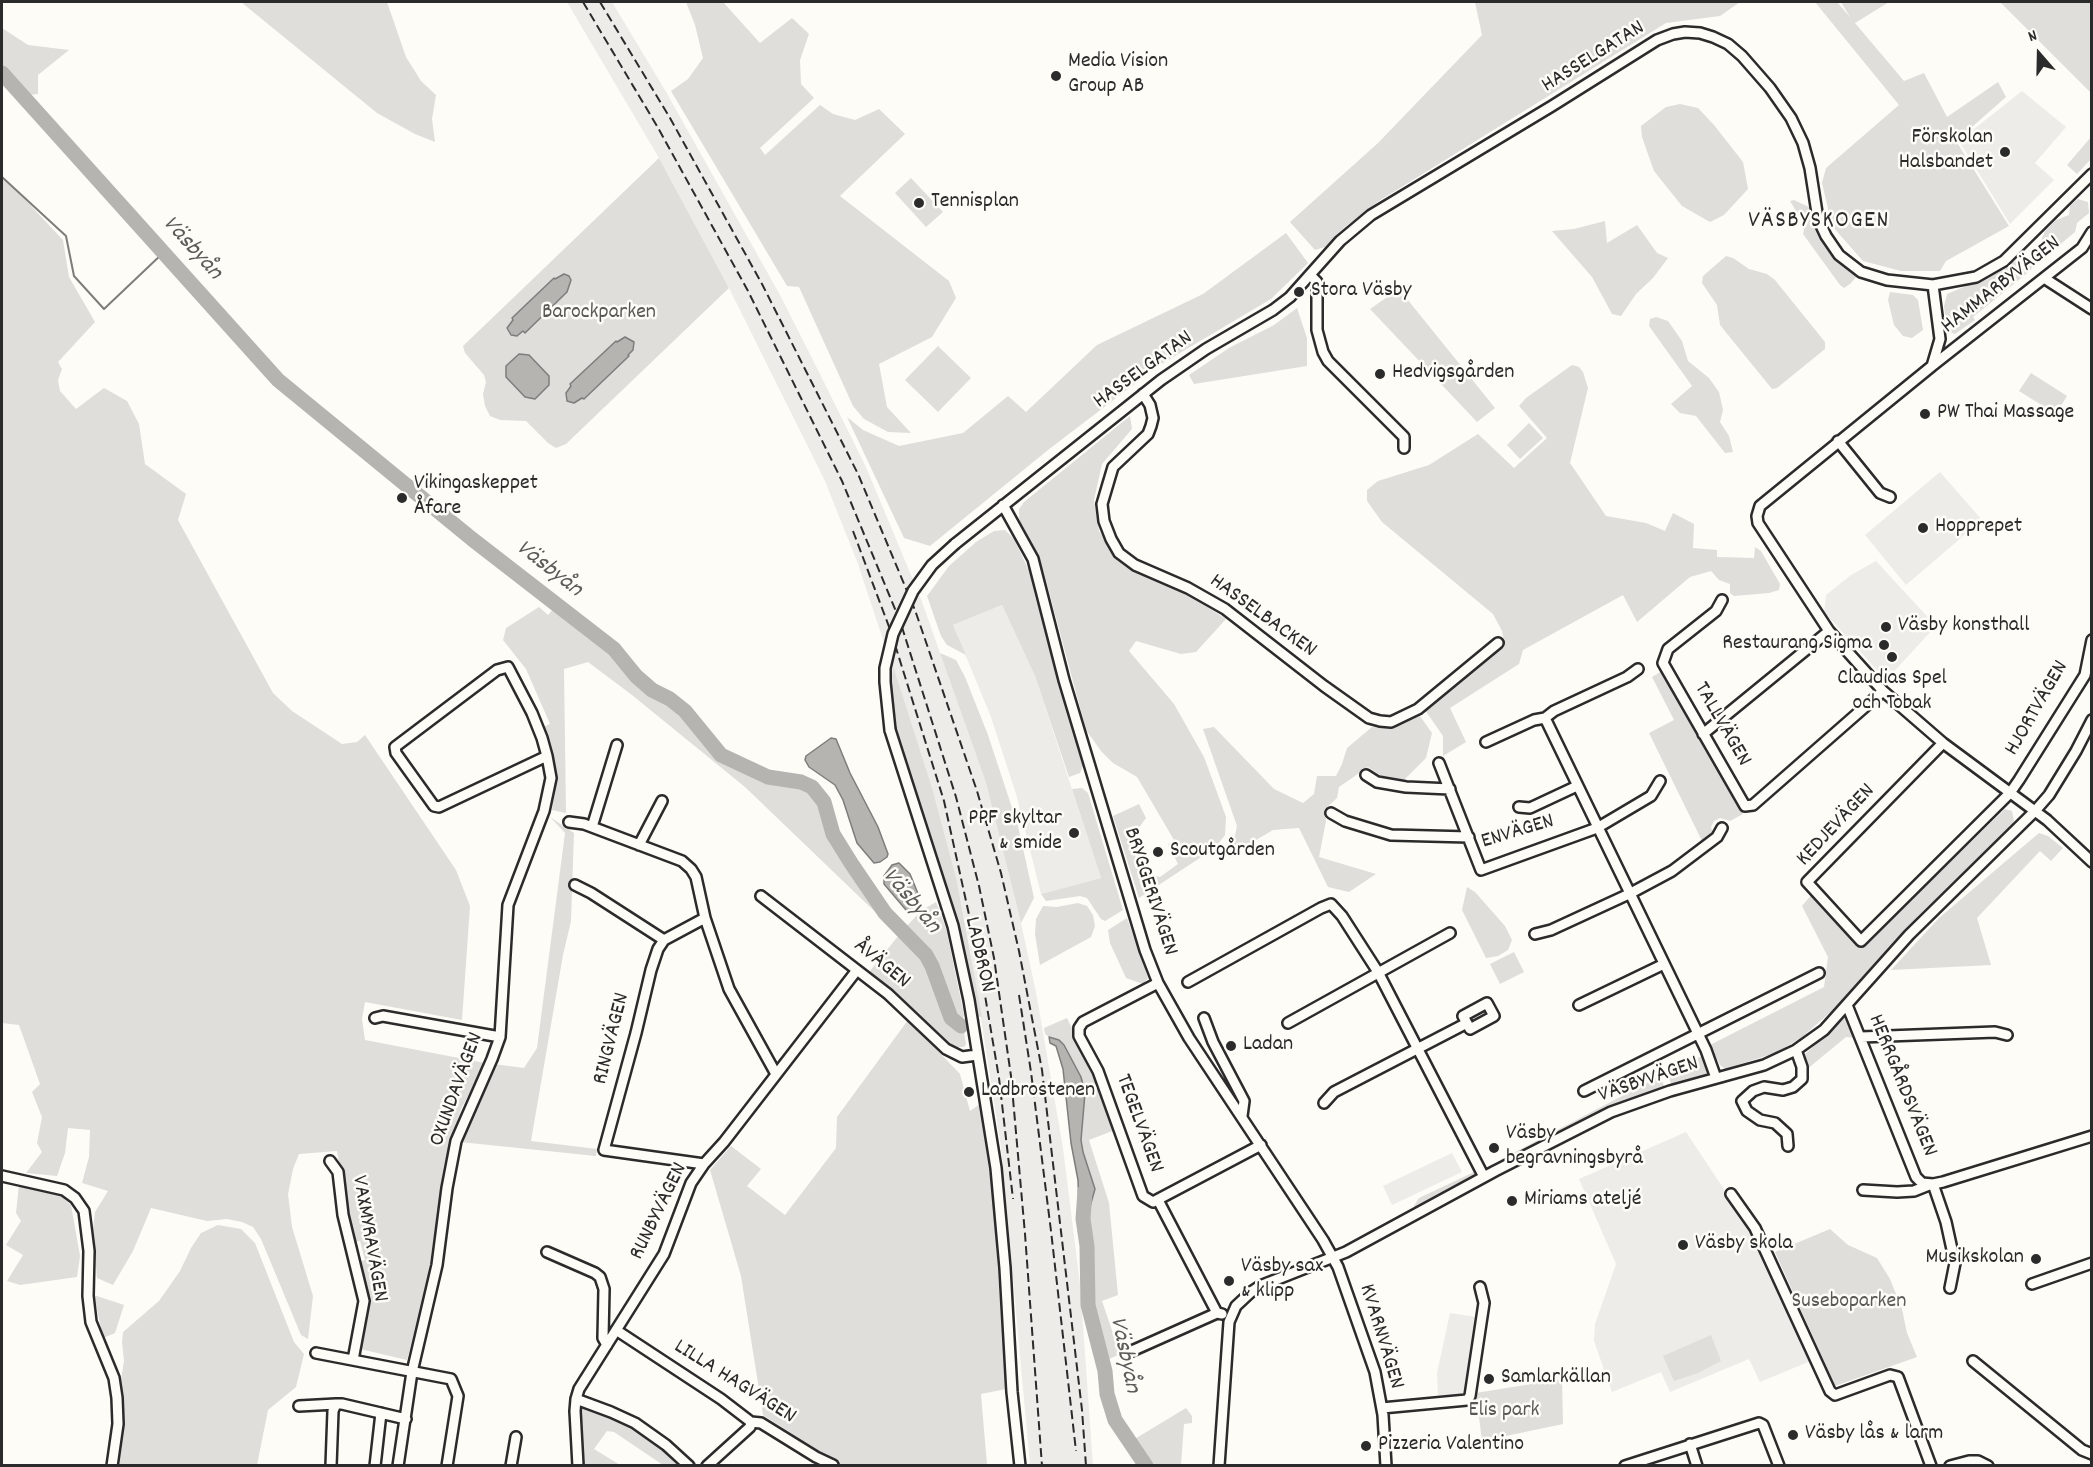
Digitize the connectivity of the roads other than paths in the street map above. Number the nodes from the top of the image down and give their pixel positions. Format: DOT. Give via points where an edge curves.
graph roads {
  1 [pos="2091,174"];
  2 [pos="2091,232"];
  3 [pos="1310,275"];
  4 [pos="2044,278"];
  5 [pos="1933,285"];
  6 [pos="2091,309"];
  7 [pos="1932,366"];
  8 [pos="1143,394"];
  9 [pos="1838,441"];
  10 [pos="1404,448"];
  11 [pos="1890,497"];
  12 [pos="1003,505"];
  13 [pos="1722,600"];
  14 [pos="1829,632"];
  15 [pos="2091,640"];
  16 [pos="1498,644"];
  17 [pos="1638,669"];
  18 [pos="1882,690"];
  19 [pos="1545,718"];
  20 [pos="2091,720"];
  21 [pos="1704,734"];
  22 [pos="1486,742"];
  23 [pos="1943,743"];
  24 [pos="617,745"];
  25 [pos="547,756"];
  26 [pos="1439,763"];
  27 [pos="1366,775"];
  28 [pos="1660,781"];
  29 [pos="1577,786"];
  30 [pos="1450,789"];
  31 [pos="2010,793"];
  32 [pos="662,801"];
  33 [pos="1519,807"];
  34 [pos="2035,811"];
  35 [pos="1331,813"];
  36 [pos="569,822"];
  37 [pos="592,827"];
  38 [pos="1597,828"];
  39 [pos="1722,828"];
  40 [pos="1469,837"];
  41 [pos="639,845"];
  42 [pos="2091,862"];
  43 [pos="575,885"];
  44 [pos="1629,894"];
  45 [pos="761,896"];
  46 [pos="705,918"];
  47 [pos="1450,933"];
  48 [pos="1536,934"];
  49 [pos="664,940"];
  50 [pos="1664,964"];
  51 [pos="857,970"];
  52 [pos="1378,972"];
  53 [pos="1819,973"];
  54 [pos="1158,982"];
  55 [pos="1188,982"];
  56 [pos="1579,1005"];
  57 [pos="1847,1005"];
  58 [pos="375,1018"];
  59 [pos="1204,1018"];
  60 [pos="1288,1023"];
  61 [pos="1467,1023"];
  62 [pos="1699,1035"];
  63 [pos="2007,1035"];
  64 [pos="500,1037"];
  65 [pos="1861,1037"];
  66 [pos="1417,1049"];
  67 [pos="1796,1050"];
  68 [pos="977,1055"];
  69 [pos="776,1074"];
  70 [pos="1716,1078"];
  71 [pos="1584,1091"];
  72 [pos="1323,1103"];
  73 [pos="1242,1116"];
  74 [pos="2091,1136"];
  75 [pos="1261,1145"];
  76 [pos="1788,1146"];
  77 [pos="330,1161"];
  78 [pos="704,1164"];
  79 [pos="2,1176"];
  80 [pos="1484,1177"];
  81 [pos="1931,1184"];
  82 [pos="1863,1190"];
  83 [pos="1731,1194"];
  84 [pos="1158,1200"];
  85 [pos="547,1252"];
  86 [pos="1333,1258"];
  87 [pos="2091,1263"];
  88 [pos="2032,1284"];
  89 [pos="1480,1287"];
  90 [pos="1950,1288"];
  91 [pos="1217,1313"];
  92 [pos="1231,1316"];
  93 [pos="616,1330"];
  94 [pos="607,1345"];
  95 [pos="316,1353"];
  96 [pos="1125,1354"];
  97 [pos="353,1360"];
  98 [pos="1973,1361"];
  99 [pos="412,1372"];
  100 [pos="576,1399"];
  101 [pos="336,1404"];
  102 [pos="299,1406"];
  103 [pos="1382,1408"];
  104 [pos="381,1413"];
  105 [pos="406,1419"];
  106 [pos="751,1422"];
  107 [pos="516,1437"];
  108 [pos="1690,1444"];
  109 [pos="2091,1454"];
  110 [pos="833,1465"];
  111 [pos="112,1466"];
  112 [pos="331,1466"];
  113 [pos="375,1466"];
  114 [pos="398,1466"];
  115 [pos="447,1466"];
  116 [pos="511,1466"];
  117 [pos="578,1466"];
  118 [pos="689,1466"];
  119 [pos="707,1466"];
  120 [pos="1020,1466"];
  121 [pos="1219,1466"];
  122 [pos="1386,1466"];
  123 [pos="1625,1466"];
  124 [pos="1697,1466"];
  125 [pos="1779,1466"];
  126 [pos="1931,1466"];
  127 [pos="1950,1466"];
  128 [pos="1988,1466"];
  1 -- 5 [label="street, HASSELGATAN" via="2004,261 1976,277"];
  2 -- 4 [label="street, HAMMARBYVÄGEN" via="2082,248"];
  3 -- 5 [label="street, HASSELGATAN" via="1371,215 1657,40 1685,32 1728,44 1770,88 1791,118 1810,168 1818,219 1839,255 1862,272 1887,280"];
  3 -- 8 [label="street, HASSELGATAN" via="1273,310 1206,349"];
  3 -- 10 [label="street" via="1317,282 1317,330 1323,352 1404,437"];
  4 -- 6 [label="street"];
  4 -- 7 [label="street, HAMMARBYVÄGEN"];
  5 -- 7 [label="street, HAMMARBYVÄGEN" via="1940,339"];
  7 -- 9 [label="street, HAMMARBYVÄGEN"];
  8 -- 12 [label="street, HASSELGATAN"];
  8 -- 16 [label="street, HASSELBACKEN" via="1150,405 1151,426 1148,434 1113,467 1102,504 1111,539 1119,553 1135,565 1225,609 1324,686 1369,718 1380,721 1391,722 1418,709"];
  9 -- 11 [label="street" via="1880,492"];
  9 -- 14 [label="street, HAMMARBYVÄGEN" via="1760,506 1757,516 1763,533"];
  12 -- 54 [label="street, BRYGGERIVÄGEN" via="1033,559 1092,778"];
  12 -- 68 [label="street, LADBRON, bridge" via="932,565 913,591 893,634 885,668 890,730 953,926"];
  13 -- 21 [label="street, TALLVÄGEN" via="1716,611 1668,649 1663,663"];
  14 -- 18 [label="street, HAMMARBYVÄGEN"];
  14 -- 21 [label="street"];
  15 -- 31 [label="street, HJORTVÄGEN" via="2085,675"];
  17 -- 19 [label="street"];
  18 -- 21 [label="street, TALLVÄGEN" via="1753,805 1745,806"];
  18 -- 23 [label="street, HAMMARBYVÄGEN"];
  19 -- 22 [label="street"];
  19 -- 29 [label="street"];
  20 -- 34 [label="street, VÄSBYVÄGEN" via="2076,751"];
  23 -- 31 [label="street, HAMMARBYVÄGEN"];
  23 -- 31 [label="street, KEDJEVÄGEN" via="1807,882 1861,941"];
  24 -- 37 [label="street"];
  25 -- 25 [label="street, OXUNDAVÄGEN" via="439,807 434,806 395,747 497,670 508,667 532,712"];
  25 -- 64 [label="street, OXUNDAVÄGEN" via="550,778 546,803 508,905"];
  26 -- 30 [label="street, ENVÄGEN"];
  27 -- 30 [label="street" via="1397,786"];
  28 -- 38 [label="street" via="1651,796"];
  29 -- 33 [label="street" via="1530,808"];
  29 -- 38 [label="street"];
  30 -- 40 [label="street, ENVÄGEN"];
  31 -- 34 [label="street, HAMMARBYVÄGEN"];
  32 -- 41 [label="street"];
  34 -- 42 [label="street, HAMMARBYVÄGEN"];
  34 -- 57 [label="street, VÄSBYVÄGEN" via="1909,935"];
  35 -- 40 [label="street, ENVÄGEN" via="1391,835"];
  36 -- 37 [label="street"];
  37 -- 41 [label="street"];
  38 -- 40 [label="street, ENVÄGEN" via="1481,870"];
  38 -- 44 [label="street"];
  39 -- 44 [label="street" via="1717,837 1672,871"];
  41 -- 46 [label="street" via="691,868"];
  43 -- 49 [label="street"];
  44 -- 48 [label="street"];
  44 -- 50 [label="street"];
  45 -- 51 [label="street, ÅVÄGEN"];
  46 -- 49 [label="street"];
  46 -- 69 [label="street" via="729,989"];
  47 -- 52 [label="street"];
  49 -- 78 [label="street, RINGVÄGEN" via="651,970 604,1150"];
  50 -- 56 [label="street"];
  50 -- 62 [label="street"];
  51 -- 68 [label="street, ÅVÄGEN" via="946,1049 962,1057"];
  51 -- 69 [label="street, RUNBYVÄGEN"];
  52 -- 55 [label="street" via="1330,904"];
  52 -- 60 [label="street"];
  52 -- 66 [label="street"];
  53 -- 62 [label="street"];
  54 -- 73 [label="street, BRYGGERIVÄGEN" via="1189,1038"];
  54 -- 84 [label="street, TEGELVÄGEN" via="1083,1022 1079,1036 1098,1071 1143,1196 1153,1202"];
  57 -- 65 [label="street, HERRGÅRDSVÄGEN"];
  57 -- 67 [label="street, VÄSBYVÄGEN" via="1824,1030"];
  58 -- 64 [label="street" via="383,1016"];
  59 -- 73 [label="street" via="1244,1101"];
  61 -- 66 [label="street"];
  62 -- 70 [label="street"];
  62 -- 71 [label="street"];
  63 -- 65 [label="street" via="1995,1032"];
  64 -- 99 [label="street, OXUNDAVÄGEN" via="456,1141 437,1265"];
  65 -- 81 [label="street, HERRGÅRDSVÄGEN" via="1916,1177"];
  66 -- 72 [label="street" via="1334,1092"];
  66 -- 80 [label="street"];
  67 -- 70 [label="street, VÄSBYVÄGEN" via="1775,1061"];
  67 -- 76 [label="street" via="1802,1079 1783,1090 1764,1087 1753,1091 1742,1101 1747,1111 1760,1120 1775,1123 1787,1134"];
  68 -- 120 [label="street, LADBRON" via="996,1168"];
  69 -- 78 [label="street, RUNBYVÄGEN"];
  70 -- 80 [label="street, VÄSBYVÄGEN" via="1611,1112"];
  73 -- 75 [label="street, BRYGGERIVÄGEN"];
  74 -- 81 [label="street, HERRGÅRDSVÄGEN"];
  75 -- 84 [label="street, TEGELVÄGEN"];
  75 -- 86 [label="street, BRYGGERIVÄGEN"];
  77 -- 97 [label="street, VAXMYRAVÄGEN" via="338,1172 343,1215 364,1301"];
  78 -- 93 [label="street, RUNBYVÄGEN" via="691,1183 664,1254"];
  79 -- 111 [label="street" via="64,1190 84,1211 91,1322 114,1378 117,1398"];
  80 -- 86 [label="street, VÄSBYVÄGEN"];
  81 -- 82 [label="street" via="1914,1191"];
  81 -- 90 [label="street" via="1946,1222 1955,1263"];
  83 -- 126 [label="street" via="1755,1228 1830,1391 1835,1395 1890,1375 1898,1377"];
  84 -- 91 [label="street"];
  85 -- 94 [label="street" via="600,1277 604,1289 603,1338"];
  86 -- 92 [label="street, VÄSBYVÄGEN" via="1260,1286 1243,1299"];
  86 -- 103 [label="street, KVARNVÄGEN" via="1369,1355"];
  87 -- 88 [label="street"];
  89 -- 103 [label="street" via="1484,1303 1467,1400"];
  91 -- 92 [label="street"];
  91 -- 96 [label="street"];
  92 -- 121 [label="street"];
  93 -- 94 [label="street, RUNBYVÄGEN"];
  93 -- 106 [label="street, LILLA HAGVÄGEN"];
  94 -- 100 [label="street, RUNBYVÄGEN"];
  95 -- 97 [label="street"];
  97 -- 99 [label="street"];
  98 -- 109 [label="street"];
  99 -- 105 [label="street, OXUNDAVÄGEN"];
  99 -- 115 [label="street" via="451,1379 458,1396"];
  100 -- 117 [label="street, RUNBYVÄGEN"];
  100 -- 118 [label="street" via="635,1423"];
  101 -- 102 [label="street"];
  101 -- 104 [label="street"];
  101 -- 112 [label="street"];
  103 -- 122 [label="street, KVARNVÄGEN"];
  104 -- 105 [label="street"];
  104 -- 113 [label="street"];
  105 -- 114 [label="street, OXUNDAVÄGEN"];
  106 -- 110 [label="street, LILLA HAGVÄGEN" via="761,1423"];
  106 -- 119 [label="street"];
  107 -- 116 [label="street"];
  108 -- 123 [label="street"];
  108 -- 124 [label="street"];
  108 -- 125 [label="street" via="1759,1423"];
  127 -- 128 [label="street" via="1978,1461"];
}
